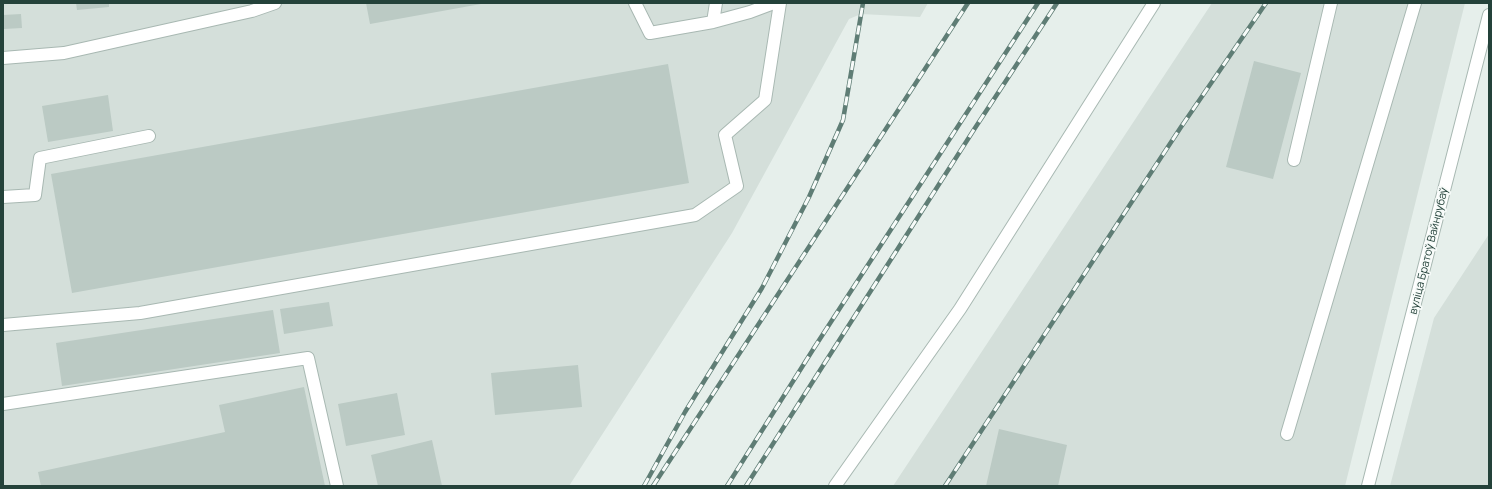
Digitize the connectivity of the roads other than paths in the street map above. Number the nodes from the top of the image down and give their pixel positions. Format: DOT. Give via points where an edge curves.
graph roads {
  1 [pos="275,3"];
  2 [pos="635,3"];
  3 [pos="716,3"];
  4 [pos="774,3"];
  5 [pos="780,3"];
  6 [pos="1154,3"];
  7 [pos="1331,3"];
  8 [pos="1415,3"];
  9 [pos="1489,16"];
  10 [pos="713,22"];
  11 [pos="3,58"];
  12 [pos="149,136"];
  13 [pos="1294,160"];
  14 [pos="3,197"];
  15 [pos="3,325"];
  16 [pos="3,404"];
  17 [pos="1287,434"];
  18 [pos="337,486"];
  19 [pos="836,486"];
  20 [pos="1368,486"];
  1 -- 11 [label="street" via="252,11 64,54"];
  2 -- 10 [label="street" via="650,33"];
  3 -- 10 [label="street"];
  4 -- 10 [label="street"];
  5 -- 15 [label="street" via="765,100 725,135 736,186 695,215 140,313"];
  6 -- 19 [label="street" via="960,309"];
  7 -- 13 [label="street"];
  8 -- 17 [label="street"];
  9 -- 20 [label="street, вуліца Братоў Вайнрубаў"];
  12 -- 14 [label="street" via="40,158 35,195"];
  16 -- 18 [label="street" via="308,358"];
}
